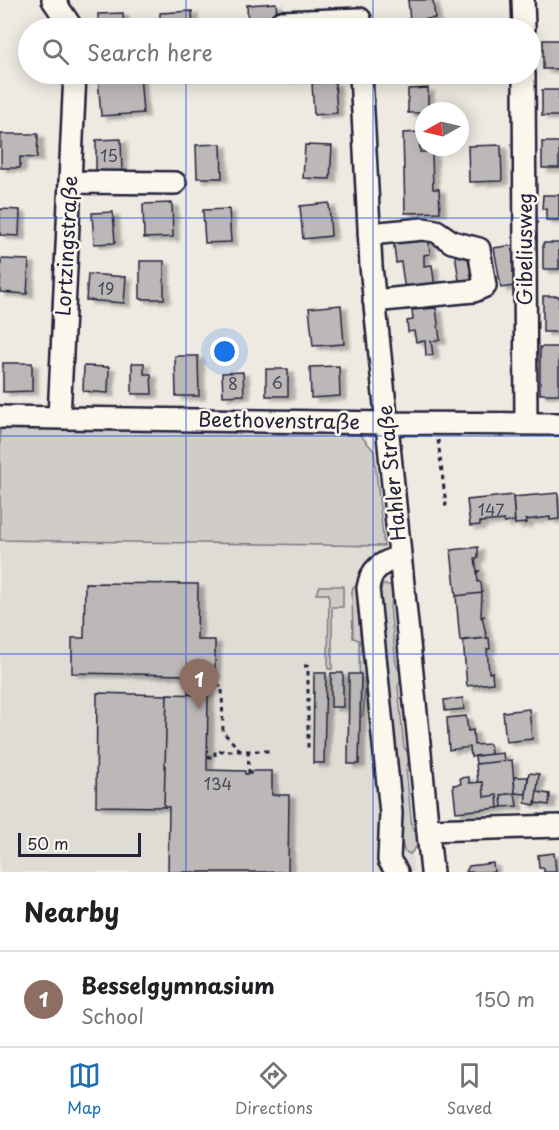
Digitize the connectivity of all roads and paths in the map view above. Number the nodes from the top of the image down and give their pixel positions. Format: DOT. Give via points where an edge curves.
graph roads {
  1 [pos="53,0"];
  2 [pos="523,0"];
  3 [pos="360,16"];
  4 [pos="65,18"];
  5 [pos="334,18"];
  6 [pos="524,18"];
  7 [pos="75,84"];
  8 [pos="362,84"];
  9 [pos="524,84"];
  10 [pos="70,182"];
  11 [pos="175,183"];
  12 [pos="369,234"];
  13 [pos="374,301"];
  14 [pos="0,417"];
  15 [pos="59,418"];
  16 [pos="386,423"];
  17 [pos="436,423"];
  18 [pos="526,424"];
  19 [pos="559,424"];
  20 [pos="440,506"];
  21 [pos="400,556"];
  22 [pos="304,666"];
  23 [pos="208,685"];
  24 [pos="308,749"];
  25 [pos="241,751"];
  26 [pos="248,751"];
  27 [pos="269,751"];
  28 [pos="207,757"];
  29 [pos="249,774"];
  30 [pos="559,826"];
  31 [pos="429,830"];
  32 [pos="397,872"];
  33 [pos="432,872"];
  1 -- 4 [label="street"];
  2 -- 6 [label="street"];
  3 -- 5 [label="street"];
  7 -- 10 [label="street, Lortzingstraße"];
  8 -- 12 [label="street, Hahler Straße"];
  9 -- 18 [label="street, Gibeliusweg"];
  10 -- 11 [label="street"];
  10 -- 15 [label="street, Lortzingstraße"];
  12 -- 13 [label="street, Hahler Straße"];
  12 -- 13 [label="street" via="429,230 461,246 479,249 485,286"];
  13 -- 16 [label="street, Hahler Straße"];
  14 -- 15 [label="street, Beethovenstraße"];
  15 -- 16 [label="street, Beethovenstraße"];
  16 -- 17 [label="street, Beethovenstraße"];
  16 -- 21 [label="street, Hahler Straße"];
  17 -- 18 [label="street, Beethovenstraße"];
  17 -- 20 [label="path" via="446,505"];
  18 -- 19 [label="street, Beethovenstraße"];
  21 -- 31 [label="street, Hahler Straße"];
  21 -- 32 [label="street" via="377,568 370,576 368,588 391,813 389,860"];
  22 -- 24 [label="path" via="308,666"];
  23 -- 25 [label="path" via="222,686 223,732"];
  25 -- 26 [label="path"];
  25 -- 28 [label="path" via="215,751 215,757"];
  26 -- 27 [label="path"];
  26 -- 29 [label="path"];
  30 -- 31 [label="street"];
  31 -- 33 [label="street, Hahler Straße"];
}
